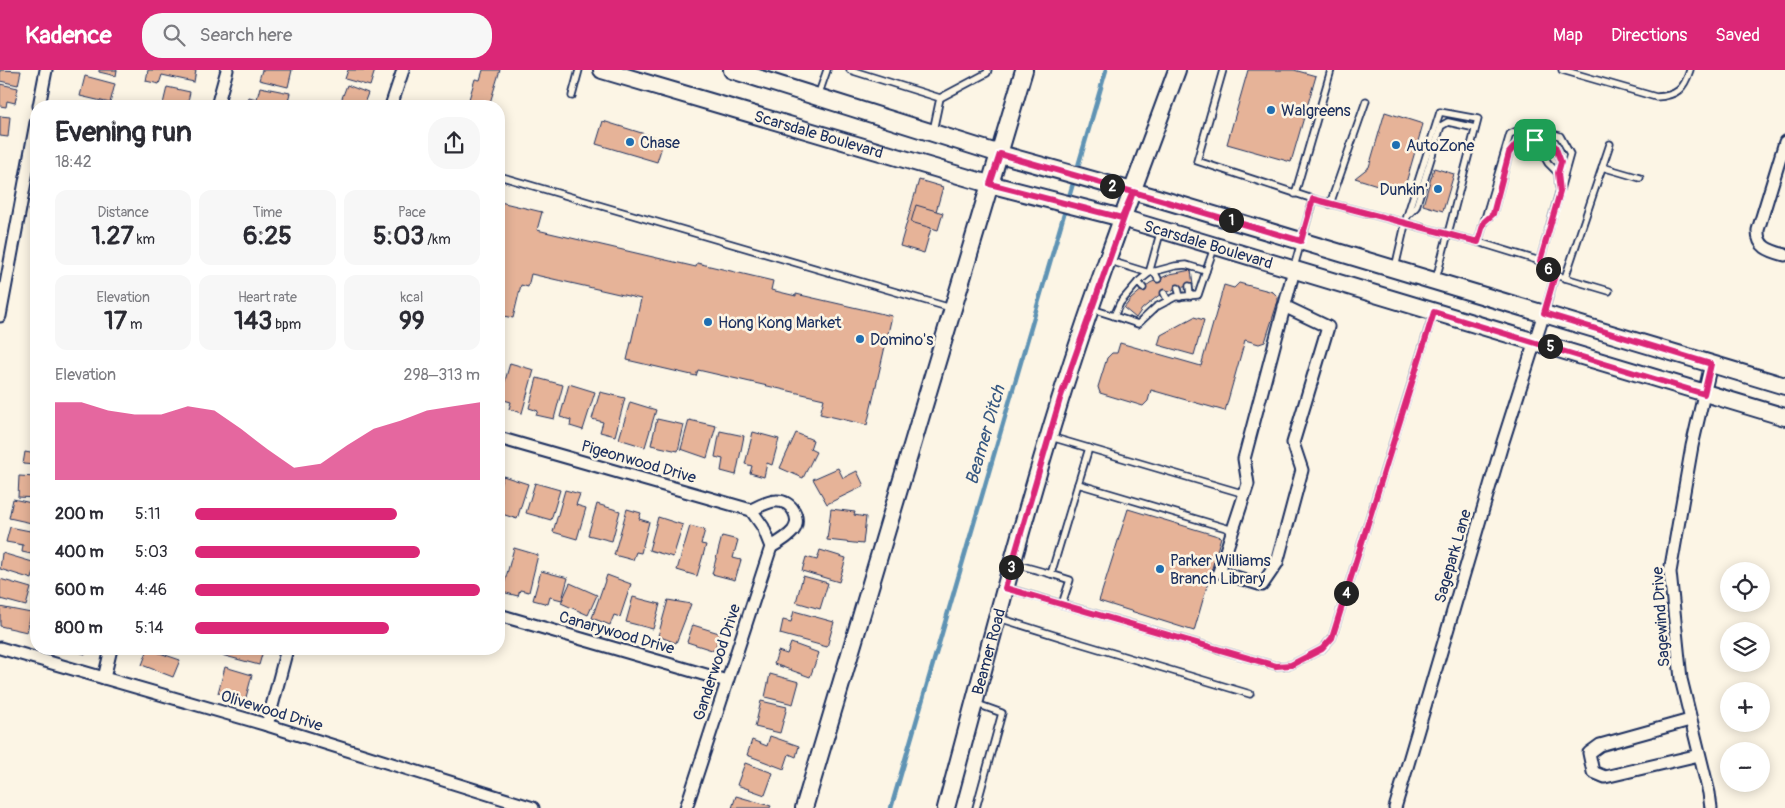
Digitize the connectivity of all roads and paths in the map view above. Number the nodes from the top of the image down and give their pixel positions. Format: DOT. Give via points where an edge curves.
graph roads {
  1 [pos="46,70"];
  2 [pos="227,70"];
  3 [pos="402,70"];
  4 [pos="579,70"];
  5 [pos="602,70"];
  6 [pos="732,70"];
  7 [pos="827,70"];
  8 [pos="850,70"];
  9 [pos="988,70"];
  10 [pos="1024,70"];
  11 [pos="1177,70"];
  12 [pos="1223,70"];
  13 [pos="1331,70"];
  14 [pos="1562,70"];
  15 [pos="1690,70"];
  16 [pos="572,96"];
  17 [pos="818,96"];
  18 [pos="940,98"];
  19 [pos="40,100"];
  20 [pos="219,100"];
  21 [pos="393,100"];
  22 [pos="1366,102"];
  23 [pos="1475,128"];
  24 [pos="933,133"];
  25 [pos="1535,140"];
  26 [pos="1785,142"];
  27 [pos="1610,144"];
  28 [pos="30,155"];
  29 [pos="1007,156"];
  30 [pos="1602,167"];
  31 [pos="1558,173"];
  32 [pos="505,178"];
  33 [pos="1640,178"];
  34 [pos="990,184"];
  35 [pos="1126,190"];
  36 [pos="1560,192"];
  37 [pos="1295,194"];
  38 [pos="1313,199"];
  39 [pos="1330,204"];
  40 [pos="1407,216"];
  41 [pos="1122,218"];
  42 [pos="1484,222"];
  43 [pos="1405,225"];
  44 [pos="1161,230"];
  45 [pos="1448,235"];
  46 [pos="1301,241"];
  47 [pos="1478,242"];
  48 [pos="1215,246"];
  49 [pos="1785,255"];
  50 [pos="1108,260"];
  51 [pos="1540,261"];
  52 [pos="1395,269"];
  53 [pos="1294,270"];
  54 [pos="1206,271"];
  55 [pos="1151,272"];
  56 [pos="1555,275"];
  57 [pos="1565,278"];
  58 [pos="1158,279"];
  59 [pos="1436,281"];
  60 [pos="1138,282"];
  61 [pos="1188,286"];
  62 [pos="1143,288"];
  63 [pos="1178,288"];
  64 [pos="1609,291"];
  65 [pos="1164,293"];
  66 [pos="1190,296"];
  67 [pos="1180,297"];
  68 [pos="1153,300"];
  69 [pos="1168,301"];
  70 [pos="1158,306"];
  71 [pos="1284,306"];
  72 [pos="953,308"];
  73 [pos="1143,308"];
  74 [pos="1091,309"];
  75 [pos="1434,312"];
  76 [pos="1544,313"];
  77 [pos="1149,314"];
  78 [pos="0,316"];
  79 [pos="1114,316"];
  80 [pos="1534,342"];
  81 [pos="1711,364"];
  82 [pos="1785,386"];
  83 [pos="1704,394"];
  84 [pos="1785,417"];
  85 [pos="1049,436"];
  86 [pos="505,440"];
  87 [pos="1089,448"];
  88 [pos="1078,484"];
  89 [pos="1245,494"];
  90 [pos="751,510"];
  91 [pos="1233,530"];
  92 [pos="770,547"];
  93 [pos="1012,563"];
  94 [pos="1051,574"];
  95 [pos="1005,588"];
  96 [pos="1062,604"];
  97 [pos="505,617"];
  98 [pos="997,617"];
  99 [pos="0,648"];
  100 [pos="110,655"];
  101 [pos="285,655"];
  102 [pos="104,678"];
  103 [pos="727,681"];
  104 [pos="1250,694"];
  105 [pos="974,703"];
  106 [pos="1690,720"];
  107 [pos="267,725"];
  108 [pos="1699,755"];
  109 [pos="533,808"];
  110 [pos="686,808"];
  111 [pos="804,808"];
  112 [pos="946,808"];
  113 [pos="976,808"];
  114 [pos="1395,808"];
  115 [pos="1711,808"];
  1 -- 19 [label="street"];
  2 -- 20 [label="street"];
  3 -- 21 [label="street"];
  4 -- 16 [label="lane"];
  5 -- 34 [label="main road, Scarsdale Boulevard"];
  6 -- 17 [label="main road, Scarsdale Boulevard"];
  7 -- 17 [label="lane"];
  8 -- 18 [label="lane"];
  9 -- 18 [label="lane" via="981,77"];
  10 -- 29 [label="main road"];
  11 -- 35 [label="main road, Beamer Road"];
  12 -- 37 [label="lane" via="1197,161"];
  13 -- 37 [label="lane"];
  14 -- 15 [label="lane" via="1656,97 1668,96 1679,90 1685,85"];
  17 -- 24 [label="main road, Scarsdale Boulevard"];
  18 -- 24 [label="lane"];
  22 -- 39 [label="lane"];
  23 -- 40 [label="lane" via="1448,122 1441,126 1416,207"];
  23 -- 40 [label="lane" via="1478,119 1440,112"];
  23 -- 45 [label="lane"];
  24 -- 29 [label="main road, Scarsdale Boulevard"];
  25 -- 31 [label="lane"];
  25 -- 31 [label="lane" via="1555,146 1561,162"];
  25 -- 42 [label="lane" via="1519,141 1509,153 1493,214"];
  26 -- 49 [label="street" via="1758,230 1760,244"];
  27 -- 30 [label="lane"];
  28 -- 78 [label="street"];
  29 -- 34 [label="main road"];
  29 -- 35 [label="main road, Scarsdale Boulevard"];
  30 -- 33 [label="lane"];
  30 -- 57 [label="lane"];
  31 -- 36 [label="lane"];
  32 -- 72 [label="lane"];
  34 -- 41 [label="main road, Scarsdale Boulevard"];
  34 -- 72 [label="main road"];
  35 -- 41 [label="main road, Beamer Road"];
  35 -- 46 [label="main road, Scarsdale Boulevard"];
  36 -- 42 [label="lane" via="1570,154 1560,136 1527,126 1510,134"];
  36 -- 51 [label="lane"];
  37 -- 38 [label="lane"];
  38 -- 39 [label="lane"];
  38 -- 46 [label="lane"];
  39 -- 43 [label="lane"];
  40 -- 43 [label="lane"];
  41 -- 44 [label="main road, Scarsdale Boulevard"];
  41 -- 50 [label="main road, Beamer Road"];
  42 -- 47 [label="lane"];
  43 -- 45 [label="lane"];
  43 -- 52 [label="lane"];
  44 -- 48 [label="main road, Scarsdale Boulevard"];
  44 -- 55 [label="lane"];
  45 -- 47 [label="lane"];
  45 -- 59 [label="lane"];
  46 -- 52 [label="main road, Scarsdale Boulevard"];
  46 -- 53 [label="lane"];
  47 -- 51 [label="lane"];
  48 -- 53 [label="main road, Scarsdale Boulevard"];
  48 -- 54 [label="lane"];
  50 -- 55 [label="lane"];
  50 -- 74 [label="main road, Beamer Road"];
  51 -- 56 [label="lane"];
  52 -- 59 [label="main road, Scarsdale Boulevard"];
  53 -- 71 [label="street"];
  53 -- 75 [label="main road, Scarsdale Boulevard"];
  54 -- 55 [label="lane" via="1187,268"];
  54 -- 66 [label="lane" via="1198,294"];
  55 -- 58 [label="lane"];
  55 -- 60 [label="lane"];
  56 -- 57 [label="lane"];
  56 -- 76 [label="lane"];
  57 -- 64 [label="lane"];
  59 -- 76 [label="main road, Scarsdale Boulevard"];
  60 -- 62 [label="lane"];
  60 -- 79 [label="lane"];
  61 -- 66 [label="lane"];
  63 -- 67 [label="lane"];
  65 -- 69 [label="lane"];
  66 -- 67 [label="lane"];
  67 -- 69 [label="lane"];
  68 -- 70 [label="lane"];
  69 -- 70 [label="lane"];
  70 -- 77 [label="lane"];
  71 -- 89 [label="street" via="1244,459 1248,484"];
  71 -- 91 [label="street" via="1328,327 1293,444 1302,470 1277,563 1262,585 1219,572"];
  72 -- 111 [label="main road"];
  73 -- 77 [label="lane"];
  74 -- 79 [label="lane"];
  74 -- 85 [label="main road, Beamer Road"];
  75 -- 80 [label="main road, Scarsdale Boulevard"];
  75 -- 96 [label="lane" via="1332,638 1322,649 1291,665 1276,666"];
  76 -- 80 [label="street, Sagepark Lane"];
  76 -- 81 [label="main road, Scarsdale Boulevard"];
  77 -- 79 [label="lane" via="1140,318 1138,324"];
  80 -- 83 [label="main road, Scarsdale Boulevard"];
  80 -- 114 [label="street, Sagepark Lane"];
  81 -- 82 [label="main road, Scarsdale Boulevard"];
  81 -- 83 [label="street, Sagewind Drive"];
  83 -- 84 [label="main road, Scarsdale Boulevard"];
  83 -- 106 [label="street, Sagewind Drive" via="1670,572 1681,679"];
  85 -- 87 [label="lane"];
  85 -- 93 [label="main road, Beamer Road"];
  86 -- 90 [label="street, Pigeonwood Drive"];
  87 -- 88 [label="lane"];
  87 -- 89 [label="lane"];
  88 -- 91 [label="lane"];
  88 -- 94 [label="lane"];
  89 -- 91 [label="street"];
  90 -- 92 [label="street" via="763,527"];
  90 -- 92 [label="street" via="776,501 784,502 795,512 796,526 792,532"];
  92 -- 103 [label="street, Ganderwood Drive"];
  93 -- 94 [label="lane"];
  93 -- 95 [label="main road, Beamer Road"];
  94 -- 96 [label="lane" via="1070,580"];
  95 -- 96 [label="lane"];
  95 -- 98 [label="main road, Beamer Road"];
  97 -- 103 [label="street, Canarywood Drive"];
  98 -- 104 [label="lane"];
  98 -- 105 [label="main road, Beamer Road"];
  99 -- 102 [label="street, Olivewood Drive"];
  100 -- 102 [label="street"];
  101 -- 107 [label="street"];
  102 -- 107 [label="street, Olivewood Drive"];
  103 -- 110 [label="street, Ganderwood Drive"];
  105 -- 112 [label="main road, Beamer Road"];
  105 -- 113 [label="lane" via="1002,713"];
  106 -- 108 [label="street, Sagewind Drive"];
  106 -- 108 [label="street" via="1600,745 1588,753 1593,772 1605,777"];
  107 -- 109 [label="street, Olivewood Drive"];
  108 -- 115 [label="street, Sagewind Drive"];
}
